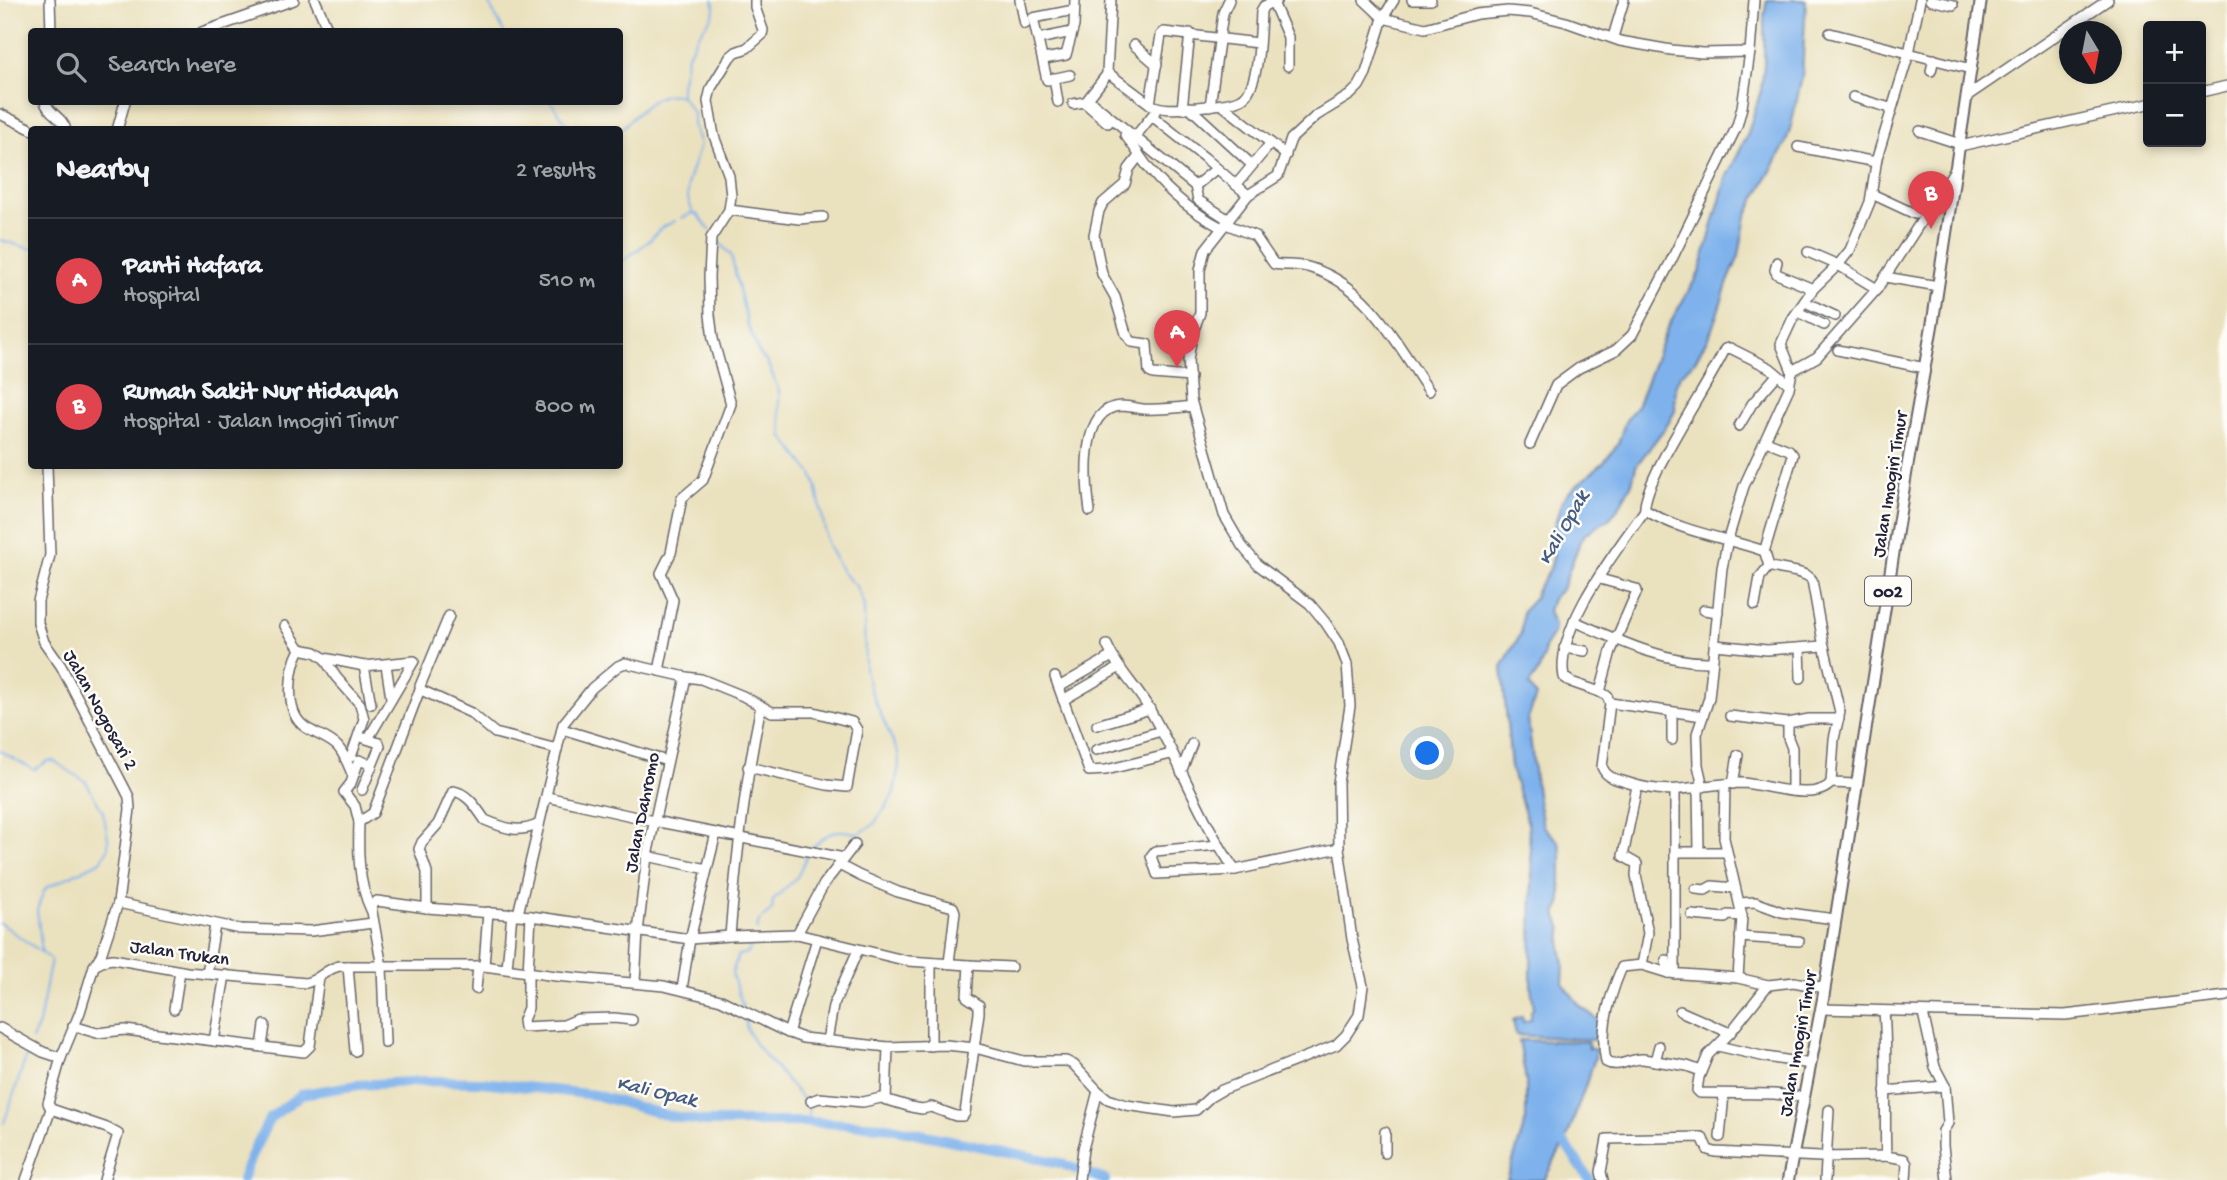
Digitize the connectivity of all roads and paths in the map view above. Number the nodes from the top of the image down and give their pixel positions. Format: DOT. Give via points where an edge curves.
graph roads {
  1 [pos="50,0"];
  2 [pos="294,0"];
  3 [pos="315,0"];
  4 [pos="755,0"];
  5 [pos="1020,0"];
  6 [pos="1111,0"];
  7 [pos="1228,0"];
  8 [pos="1364,0"];
  9 [pos="1394,0"];
  10 [pos="1412,0"];
  11 [pos="1431,0"];
  12 [pos="1624,0"];
  13 [pos="1754,0"];
  14 [pos="1920,0"];
  15 [pos="1930,0"];
  16 [pos="1981,0"];
  17 [pos="2108,0"];
  18 [pos="1273,1"];
  19 [pos="2099,3"];
  20 [pos="1074,5"];
  21 [pos="1953,5"];
  22 [pos="1383,18"];
  23 [pos="1025,24"];
  24 [pos="51,28"];
  25 [pos="214,28"];
  26 [pos="327,28"];
  27 [pos="1073,32"];
  28 [pos="1190,33"];
  29 [pos="1830,33"];
  30 [pos="1613,37"];
  31 [pos="1038,38"];
  32 [pos="1220,38"];
  33 [pos="1258,43"];
  34 [pos="1134,45"];
  35 [pos="1750,52"];
  36 [pos="1909,53"];
  37 [pos="1044,59"];
  38 [pos="1934,59"];
  39 [pos="1157,65"];
  40 [pos="1288,65"];
  41 [pos="1971,69"];
  42 [pos="1107,71"];
  43 [pos="1931,71"];
  44 [pos="1070,75"];
  45 [pos="1054,78"];
  46 [pos="2227,86"];
  47 [pos="2206,91"];
  48 [pos="1967,96"];
  49 [pos="1853,97"];
  50 [pos="1058,102"];
  51 [pos="1073,104"];
  52 [pos="1221,104"];
  53 [pos="47,105"];
  54 [pos="124,105"];
  55 [pos="2143,105"];
  56 [pos="1210,106"];
  57 [pos="1185,108"];
  58 [pos="1890,108"];
  59 [pos="1153,109"];
  60 [pos="0,114"];
  61 [pos="65,126"];
  62 [pos="118,126"];
  63 [pos="28,128"];
  64 [pos="1920,131"];
  65 [pos="1134,138"];
  66 [pos="1271,144"];
  67 [pos="1955,144"];
  68 [pos="1798,147"];
  69 [pos="1286,155"];
  70 [pos="1139,156"];
  71 [pos="1876,162"];
  72 [pos="1252,165"];
  73 [pos="1957,166"];
  74 [pos="1216,169"];
  75 [pos="1236,185"];
  76 [pos="1195,186"];
  77 [pos="1872,194"];
  78 [pos="1248,195"];
  79 [pos="729,210"];
  80 [pos="1915,214"];
  81 [pos="823,216"];
  82 [pos="1225,224"];
  83 [pos="1808,252"];
  84 [pos="1777,262"];
  85 [pos="1838,265"];
  86 [pos="1885,277"];
  87 [pos="1873,286"];
  88 [pos="1938,286"];
  89 [pos="1813,289"];
  90 [pos="1805,302"];
  91 [pos="1798,312"];
  92 [pos="1835,316"];
  93 [pos="1824,325"];
  94 [pos="1838,350"];
  95 [pos="1925,368"];
  96 [pos="1792,371"];
  97 [pos="1779,376"];
  98 [pos="1189,377"];
  99 [pos="1789,384"];
  100 [pos="1429,391"];
  101 [pos="1192,406"];
  102 [pos="1739,425"];
  103 [pos="1766,441"];
  104 [pos="1531,444"];
  105 [pos="47,469"];
  106 [pos="1090,510"];
  107 [pos="1645,510"];
  108 [pos="1728,539"];
  109 [pos="1764,550"];
  110 [pos="1769,566"];
  111 [pos="1600,579"];
  112 [pos="1755,604"];
  113 [pos="1704,610"];
  114 [pos="1718,612"];
  115 [pos="449,616"];
  116 [pos="1574,621"];
  117 [pos="285,625"];
  118 [pos="1616,639"];
  119 [pos="1107,645"];
  120 [pos="1714,645"];
  121 [pos="1824,646"];
  122 [pos="1564,648"];
  123 [pos="1800,648"];
  124 [pos="300,649"];
  125 [pos="1585,651"];
  126 [pos="1112,656"];
  127 [pos="324,658"];
  128 [pos="1712,662"];
  129 [pos="386,665"];
  130 [pos="364,666"];
  131 [pos="1118,668"];
  132 [pos="659,671"];
  133 [pos="686,677"];
  134 [pos="1055,677"];
  135 [pos="1801,678"];
  136 [pos="1059,687"];
  137 [pos="420,689"];
  138 [pos="1600,692"];
  139 [pos="391,696"];
  140 [pos="1063,701"];
  141 [pos="1610,703"];
  142 [pos="360,704"];
  143 [pos="371,704"];
  144 [pos="761,706"];
  145 [pos="1150,709"];
  146 [pos="1672,713"];
  147 [pos="1703,716"];
  148 [pos="1730,716"];
  149 [pos="1839,719"];
  150 [pos="1788,723"];
  151 [pos="1097,725"];
  152 [pos="562,729"];
  153 [pos="1161,731"];
  154 [pos="364,738"];
  155 [pos="1672,740"];
  156 [pos="1192,744"];
  157 [pos="557,749"];
  158 [pos="1096,750"];
  159 [pos="1171,754"];
  160 [pos="1738,755"];
  161 [pos="351,757"];
  162 [pos="667,761"];
  163 [pos="372,765"];
  164 [pos="748,767"];
  165 [pos="1181,772"];
  166 [pos="352,780"];
  167 [pos="1831,783"];
  168 [pos="1729,784"];
  169 [pos="1856,784"];
  170 [pos="1637,786"];
  171 [pos="1700,788"];
  172 [pos="362,790"];
  173 [pos="1675,790"];
  174 [pos="1792,791"];
  175 [pos="547,797"];
  176 [pos="355,806"];
  177 [pos="654,821"];
  178 [pos="359,822"];
  179 [pos="539,824"];
  180 [pos="716,833"];
  181 [pos="738,837"];
  182 [pos="855,844"];
  183 [pos="1218,845"];
  184 [pos="1339,848"];
  185 [pos="1699,851"];
  186 [pos="1676,852"];
  187 [pos="1726,852"];
  188 [pos="647,856"];
  189 [pos="842,861"];
  190 [pos="707,869"];
  191 [pos="1235,870"];
  192 [pos="1735,888"];
  193 [pos="1696,889"];
  194 [pos="118,903"];
  195 [pos="1740,903"];
  196 [pos="427,908"];
  197 [pos="372,911"];
  198 [pos="488,912"];
  199 [pos="515,914"];
  200 [pos="1692,915"];
  201 [pos="531,916"];
  202 [pos="1742,916"];
  203 [pos="1835,919"];
  204 [pos="373,923"];
  205 [pos="215,925"];
  206 [pos="638,932"];
  207 [pos="797,934"];
  208 [pos="730,936"];
  209 [pos="1740,937"];
  210 [pos="690,939"];
  211 [pos="817,939"];
  212 [pos="1799,941"];
  213 [pos="858,950"];
  214 [pos="1666,960"];
  215 [pos="931,962"];
  216 [pos="949,963"];
  217 [pos="969,965"];
  218 [pos="1642,965"];
  219 [pos="94,966"];
  220 [pos="348,966"];
  221 [pos="481,966"];
  222 [pos="382,967"];
  223 [pos="1011,967"];
  224 [pos="506,968"];
  225 [pos="180,971"];
  226 [pos="528,972"];
  227 [pos="1671,973"];
  228 [pos="207,974"];
  229 [pos="225,975"];
  230 [pos="319,977"];
  231 [pos="1738,978"];
  232 [pos="635,982"];
  233 [pos="1768,985"];
  234 [pos="1824,988"];
  235 [pos="476,989"];
  236 [pos="682,989"];
  237 [pos="2227,996"];
  238 [pos="174,1009"];
  239 [pos="1821,1009"];
  240 [pos="1680,1011"];
  241 [pos="1884,1011"];
  242 [pos="1923,1013"];
  243 [pos="632,1020"];
  244 [pos="265,1025"];
  245 [pos="73,1027"];
  246 [pos="0,1028"];
  247 [pos="788,1033"];
  248 [pos="1730,1033"];
  249 [pos="214,1041"];
  250 [pos="828,1041"];
  251 [pos="385,1043"];
  252 [pos="262,1046"];
  253 [pos="888,1046"];
  254 [pos="931,1046"];
  255 [pos="1659,1046"];
  256 [pos="1718,1046"];
  257 [pos="975,1048"];
  258 [pos="355,1051"];
  259 [pos="61,1058"];
  260 [pos="1655,1062"];
  261 [pos="1811,1063"];
  262 [pos="1701,1071"];
  263 [pos="1945,1086"];
  264 [pos="1098,1091"];
  265 [pos="1885,1091"];
  266 [pos="1724,1094"];
  267 [pos="1804,1097"];
  268 [pos="886,1100"];
  269 [pos="811,1101"];
  270 [pos="51,1109"];
  271 [pos="1829,1110"];
  272 [pos="1385,1132"];
  273 [pos="1720,1138"];
  274 [pos="1384,1153"];
  275 [pos="1793,1156"];
  276 [pos="1886,1156"];
  277 [pos="1826,1157"];
  278 [pos="26,1180"];
  279 [pos="104,1180"];
  280 [pos="1079,1180"];
  281 [pos="1604,1180"];
  282 [pos="1788,1180"];
  283 [pos="1825,1180"];
  284 [pos="1906,1180"];
  285 [pos="1947,1180"];
  1 -- 24 [label="street"];
  2 -- 25 [label="street"];
  3 -- 26 [label="street"];
  4 -- 79 [label="street" via="762,35 733,54 708,94 714,136 729,176"];
  5 -- 23 [label="street"];
  6 -- 42 [label="street"];
  7 -- 32 [label="street"];
  8 -- 22 [label="street"];
  9 -- 22 [label="street"];
  10 -- 11 [label="street"];
  12 -- 30 [label="street"];
  13 -- 35 [label="street"];
  14 -- 36 [label="street"];
  15 -- 21 [label="street"];
  16 -- 41 [label="main road, Jalan Imogiri Timur / 002"];
  17 -- 19 [label="street"];
  18 -- 33 [label="street" via="1261,11"];
  18 -- 40 [label="street" via="1288,37"];
  19 -- 48 [label="street"];
  20 -- 27 [label="street"];
  20 -- 31 [label="street" via="1033,18"];
  22 -- 30 [label="street" via="1425,28 1508,11"];
  22 -- 69 [label="street" via="1359,86 1299,130"];
  27 -- 31 [label="street"];
  27 -- 37 [label="street" via="1066,55"];
  28 -- 32 [label="street"];
  28 -- 39 [label="street" via="1162,33"];
  28 -- 57 [label="street"];
  29 -- 36 [label="street"];
  30 -- 35 [label="street" via="1686,52"];
  31 -- 37 [label="street"];
  32 -- 33 [label="street"];
  32 -- 56 [label="street"];
  33 -- 52 [label="street" via="1250,90 1242,99"];
  34 -- 39 [label="street"];
  35 -- 104 [label="street" via="1737,126 1632,335 1616,350 1556,385"];
  36 -- 38 [label="street"];
  36 -- 58 [label="street"];
  37 -- 45 [label="street" via="1047,80"];
  38 -- 41 [label="street"];
  38 -- 43 [label="street"];
  39 -- 59 [label="street"];
  41 -- 48 [label="main road, Jalan Imogiri Timur / 002"];
  42 -- 59 [label="street"];
  42 -- 65 [label="street" via="1088,99"];
  44 -- 45 [label="street"];
  45 -- 50 [label="street"];
  46 -- 47 [label="street"];
  48 -- 67 [label="main road, Jalan Imogiri Timur / 002"];
  49 -- 58 [label="street"];
  51 -- 70 [label="street" via="1084,102 1127,137"];
  52 -- 56 [label="street"];
  52 -- 66 [label="street"];
  53 -- 61 [label="street"];
  54 -- 62 [label="street"];
  55 -- 67 [label="street"];
  56 -- 57 [label="street"];
  57 -- 59 [label="street"];
  57 -- 72 [label="street"];
  58 -- 71 [label="street"];
  59 -- 65 [label="street"];
  59 -- 74 [label="street"];
  60 -- 63 [label="street"];
  64 -- 67 [label="street"];
  65 -- 76 [label="street"];
  66 -- 69 [label="street"];
  66 -- 72 [label="street"];
  67 -- 73 [label="main road, Jalan Imogiri Timur / 002"];
  68 -- 71 [label="street"];
  69 -- 78 [label="street" via="1278,176"];
  70 -- 82 [label="street" via="1193,210"];
  70 -- 98 [label="street" via="1125,184 1099,211 1096,248 1126,334 1132,342 1147,346 1149,372"];
  71 -- 77 [label="street"];
  72 -- 75 [label="street"];
  73 -- 86 [label="street"];
  73 -- 88 [label="main road, Jalan Imogiri Timur / 002"];
  74 -- 75 [label="street"];
  74 -- 76 [label="street"];
  75 -- 78 [label="street"];
  76 -- 82 [label="street" via="1198,200"];
  77 -- 80 [label="street"];
  77 -- 85 [label="street" via="1850,250"];
  78 -- 82 [label="street"];
  79 -- 81 [label="street" via="799,219"];
  79 -- 132 [label="street" via="711,238 709,277 713,339 731,404 703,480 682,498 671,553 661,573 673,600"];
  82 -- 98 [label="street" via="1203,255"];
  82 -- 100 [label="street" via="1255,236 1274,264 1313,269 1358,293"];
  83 -- 85 [label="street"];
  84 -- 89 [label="street" via="1777,274"];
  85 -- 87 [label="street"];
  85 -- 89 [label="street"];
  86 -- 87 [label="street"];
  86 -- 88 [label="street"];
  87 -- 96 [label="street" via="1817,357"];
  88 -- 95 [label="main road, Jalan Imogiri Timur / 002"];
  89 -- 90 [label="street"];
  90 -- 91 [label="street"];
  90 -- 92 [label="street"];
  91 -- 93 [label="street"];
  91 -- 96 [label="street" via="1781,344"];
  94 -- 95 [label="street"];
  95 -- 169 [label="main road, Jalan Imogiri Timur / 002"];
  96 -- 99 [label="street"];
  97 -- 99 [label="street"];
  97 -- 102 [label="street"];
  97 -- 107 [label="street" via="1725,349 1654,478"];
  98 -- 101 [label="street"];
  99 -- 103 [label="street"];
  101 -- 106 [label="street" via="1121,406 1101,413 1086,464"];
  101 -- 184 [label="street" via="1217,497 1242,547 1310,604 1345,656 1351,692 1338,783"];
  103 -- 108 [label="street" via="1744,486"];
  103 -- 109 [label="street" via="1793,454"];
  105 -- 194 [label="street, Jalan Nogosari 2" via="50,555 38,600 38,623 129,797"];
  107 -- 108 [label="street" via="1682,528"];
  107 -- 111 [label="street"];
  108 -- 109 [label="street"];
  108 -- 114 [label="street"];
  109 -- 110 [label="street"];
  110 -- 112 [label="street" via="1760,577"];
  110 -- 121 [label="street" via="1811,577"];
  111 -- 116 [label="street"];
  111 -- 118 [label="street" via="1637,591"];
  113 -- 114 [label="street"];
  114 -- 120 [label="street"];
  115 -- 137 [label="street"];
  116 -- 118 [label="street"];
  116 -- 122 [label="street"];
  117 -- 124 [label="street"];
  118 -- 128 [label="street" via="1689,661"];
  118 -- 138 [label="street"];
  119 -- 126 [label="street"];
  120 -- 123 [label="street"];
  120 -- 128 [label="street"];
  121 -- 123 [label="street"];
  121 -- 149 [label="street"];
  122 -- 125 [label="street"];
  122 -- 138 [label="street" via="1564,677"];
  123 -- 135 [label="street"];
  124 -- 127 [label="street"];
  124 -- 161 [label="street" via="290,687 296,717"];
  126 -- 131 [label="street"];
  126 -- 136 [label="street"];
  127 -- 130 [label="street"];
  127 -- 142 [label="street"];
  128 -- 147 [label="street"];
  129 -- 130 [label="street"];
  129 -- 139 [label="street"];
  129 -- 139 [label="street" via="414,660"];
  130 -- 143 [label="street"];
  131 -- 140 [label="street"];
  131 -- 145 [label="street"];
  132 -- 133 [label="street"];
  132 -- 152 [label="street" via="625,663 618,666 592,688"];
  133 -- 144 [label="street"];
  133 -- 162 [label="street, Jalan Dahromo"];
  134 -- 136 [label="street"];
  136 -- 140 [label="street"];
  137 -- 157 [label="street" via="471,713 495,733"];
  137 -- 178 [label="street" via="373,813"];
  138 -- 141 [label="street"];
  139 -- 143 [label="street"];
  139 -- 154 [label="street"];
  140 -- 159 [label="street" via="1088,771"];
  141 -- 146 [label="street"];
  141 -- 170 [label="street" via="1602,767 1609,777"];
  142 -- 143 [label="street"];
  142 -- 154 [label="street"];
  144 -- 164 [label="street"];
  144 -- 164 [label="street" via="772,712 814,712 852,723 858,736 849,784 827,785"];
  145 -- 151 [label="street"];
  145 -- 153 [label="street"];
  146 -- 147 [label="street"];
  146 -- 155 [label="street"];
  147 -- 171 [label="street" via="1697,734"];
  148 -- 150 [label="street"];
  149 -- 150 [label="street"];
  149 -- 167 [label="street"];
  150 -- 174 [label="street"];
  152 -- 157 [label="street"];
  152 -- 162 [label="street"];
  153 -- 158 [label="street"];
  153 -- 159 [label="street"];
  154 -- 161 [label="street"];
  154 -- 163 [label="street" via="380,746"];
  156 -- 165 [label="street"];
  157 -- 175 [label="street"];
  159 -- 165 [label="street"];
  160 -- 168 [label="street"];
  161 -- 163 [label="street"];
  161 -- 166 [label="street"];
  161 -- 166 [label="street"];
  162 -- 177 [label="street, Jalan Dahromo"];
  163 -- 172 [label="street"];
  164 -- 181 [label="street"];
  165 -- 183 [label="street"];
  166 -- 172 [label="street"];
  166 -- 176 [label="street" via="344,792"];
  167 -- 169 [label="street"];
  167 -- 174 [label="street" via="1819,792"];
  168 -- 171 [label="street"];
  168 -- 174 [label="street"];
  168 -- 187 [label="street" via="1723,826"];
  169 -- 203 [label="main road, Jalan Imogiri Timur / 002"];
  170 -- 173 [label="street"];
  170 -- 218 [label="street" via="1623,856 1637,864 1647,933"];
  171 -- 173 [label="street"];
  171 -- 185 [label="street"];
  172 -- 176 [label="street"];
  173 -- 186 [label="street"];
  175 -- 177 [label="street"];
  175 -- 179 [label="street"];
  176 -- 178 [label="street"];
  177 -- 180 [label="street"];
  177 -- 188 [label="street, Jalan Dahromo"];
  178 -- 197 [label="street" via="359,858"];
  179 -- 196 [label="street" via="509,830 485,820 477,806 453,791 441,819 419,849 426,872"];
  179 -- 199 [label="street"];
  180 -- 181 [label="street"];
  180 -- 190 [label="street"];
  181 -- 189 [label="street"];
  181 -- 208 [label="street"];
  182 -- 189 [label="street"];
  183 -- 191 [label="street"];
  183 -- 191 [label="street" via="1155,851 1151,856 1157,874"];
  184 -- 191 [label="street"];
  184 -- 264 [label="street" via="1363,986 1359,1015 1342,1040 1222,1090 1191,1112 1126,1105"];
  185 -- 186 [label="street"];
  185 -- 187 [label="street"];
  186 -- 227 [label="street"];
  187 -- 192 [label="street"];
  188 -- 190 [label="street"];
  188 -- 206 [label="street, Jalan Dahromo"];
  189 -- 207 [label="street"];
  189 -- 216 [label="street" via="898,892 953,907"];
  190 -- 210 [label="street"];
  192 -- 193 [label="street"];
  192 -- 195 [label="street"];
  194 -- 205 [label="street"];
  194 -- 219 [label="street, Jalan Nogosari 2"];
  195 -- 202 [label="street"];
  195 -- 203 [label="street"];
  196 -- 197 [label="street" via="377,901"];
  196 -- 198 [label="street"];
  197 -- 204 [label="street"];
  198 -- 199 [label="street"];
  198 -- 221 [label="street"];
  199 -- 201 [label="street"];
  199 -- 224 [label="street"];
  200 -- 202 [label="street"];
  201 -- 206 [label="street"];
  201 -- 226 [label="street"];
  202 -- 209 [label="street"];
  203 -- 234 [label="main road, Jalan Imogiri Timur / 002"];
  204 -- 205 [label="street" via="311,931"];
  204 -- 222 [label="street"];
  205 -- 228 [label="street"];
  206 -- 210 [label="street"];
  206 -- 232 [label="street, Jalan Dahromo"];
  207 -- 208 [label="street"];
  207 -- 211 [label="street"];
  208 -- 210 [label="street"];
  209 -- 212 [label="street"];
  209 -- 231 [label="street"];
  210 -- 236 [label="street"];
  211 -- 213 [label="street"];
  211 -- 247 [label="street"];
  213 -- 215 [label="street"];
  213 -- 250 [label="street" via="833,1006"];
  214 -- 227 [label="street"];
  215 -- 216 [label="street"];
  215 -- 254 [label="street"];
  216 -- 217 [label="street"];
  217 -- 223 [label="street"];
  217 -- 257 [label="street" via="967,997 979,1008"];
  218 -- 227 [label="street"];
  218 -- 260 [label="street" via="1625,965 1620,971 1608,1001 1603,1049 1610,1064 1636,1059"];
  219 -- 225 [label="street, Jalan Trukan" via="113,959"];
  219 -- 245 [label="street"];
  220 -- 222 [label="street"];
  220 -- 230 [label="street" via="332,967"];
  220 -- 258 [label="street"];
  221 -- 222 [label="street"];
  221 -- 224 [label="street"];
  221 -- 235 [label="street"];
  222 -- 251 [label="street"];
  224 -- 226 [label="street"];
  225 -- 228 [label="street, Jalan Trukan"];
  225 -- 238 [label="street"];
  226 -- 232 [label="street"];
  226 -- 243 [label="street" via="524,1027 564,1025 578,1019"];
  227 -- 231 [label="street"];
  228 -- 229 [label="street, Jalan Trukan"];
  229 -- 230 [label="street, Jalan Trukan" via="303,983"];
  229 -- 249 [label="street"];
  230 -- 252 [label="street" via="308,1050"];
  231 -- 233 [label="street"];
  232 -- 236 [label="street"];
  233 -- 234 [label="street" via="1794,982"];
  233 -- 248 [label="street"];
  234 -- 239 [label="main road, Jalan Imogiri Timur / 002"];
  236 -- 247 [label="street" via="722,1000"];
  237 -- 242 [label="street" via="2065,1015"];
  239 -- 241 [label="street"];
  239 -- 261 [label="main road, Jalan Imogiri Timur / 002"];
  240 -- 248 [label="street"];
  241 -- 242 [label="street"];
  241 -- 265 [label="street"];
  242 -- 263 [label="street" via="1935,1068"];
  244 -- 252 [label="street"];
  245 -- 249 [label="street" via="97,1033 125,1030"];
  245 -- 259 [label="street"];
  246 -- 259 [label="street"];
  247 -- 250 [label="street"];
  248 -- 256 [label="street"];
  249 -- 252 [label="street"];
  250 -- 253 [label="street"];
  253 -- 254 [label="street"];
  253 -- 268 [label="street"];
  254 -- 257 [label="street"];
  255 -- 260 [label="street"];
  256 -- 261 [label="street"];
  256 -- 262 [label="street"];
  257 -- 264 [label="street" via="1024,1060 1066,1061"];
  257 -- 268 [label="street" via="963,1116"];
  259 -- 270 [label="street" via="48,1102"];
  260 -- 262 [label="street"];
  261 -- 267 [label="main road, Jalan Imogiri Timur / 002"];
  262 -- 266 [label="street" via="1698,1091"];
  263 -- 265 [label="street"];
  263 -- 285 [label="street"];
  264 -- 280 [label="street"];
  265 -- 276 [label="street"];
  266 -- 267 [label="street"];
  266 -- 273 [label="street"];
  267 -- 275 [label="main road, Jalan Imogiri Timur / 002"];
  268 -- 269 [label="street"];
  270 -- 278 [label="street"];
  270 -- 279 [label="street" via="118,1134"];
  271 -- 277 [label="street"];
  272 -- 274 [label="street"];
  275 -- 277 [label="street"];
  275 -- 281 [label="street" via="1712,1152 1699,1136 1609,1139 1601,1172"];
  275 -- 282 [label="main road, Jalan Imogiri Timur / 002"];
  276 -- 277 [label="street"];
  276 -- 284 [label="street" via="1906,1160"];
  277 -- 283 [label="street"];
}
